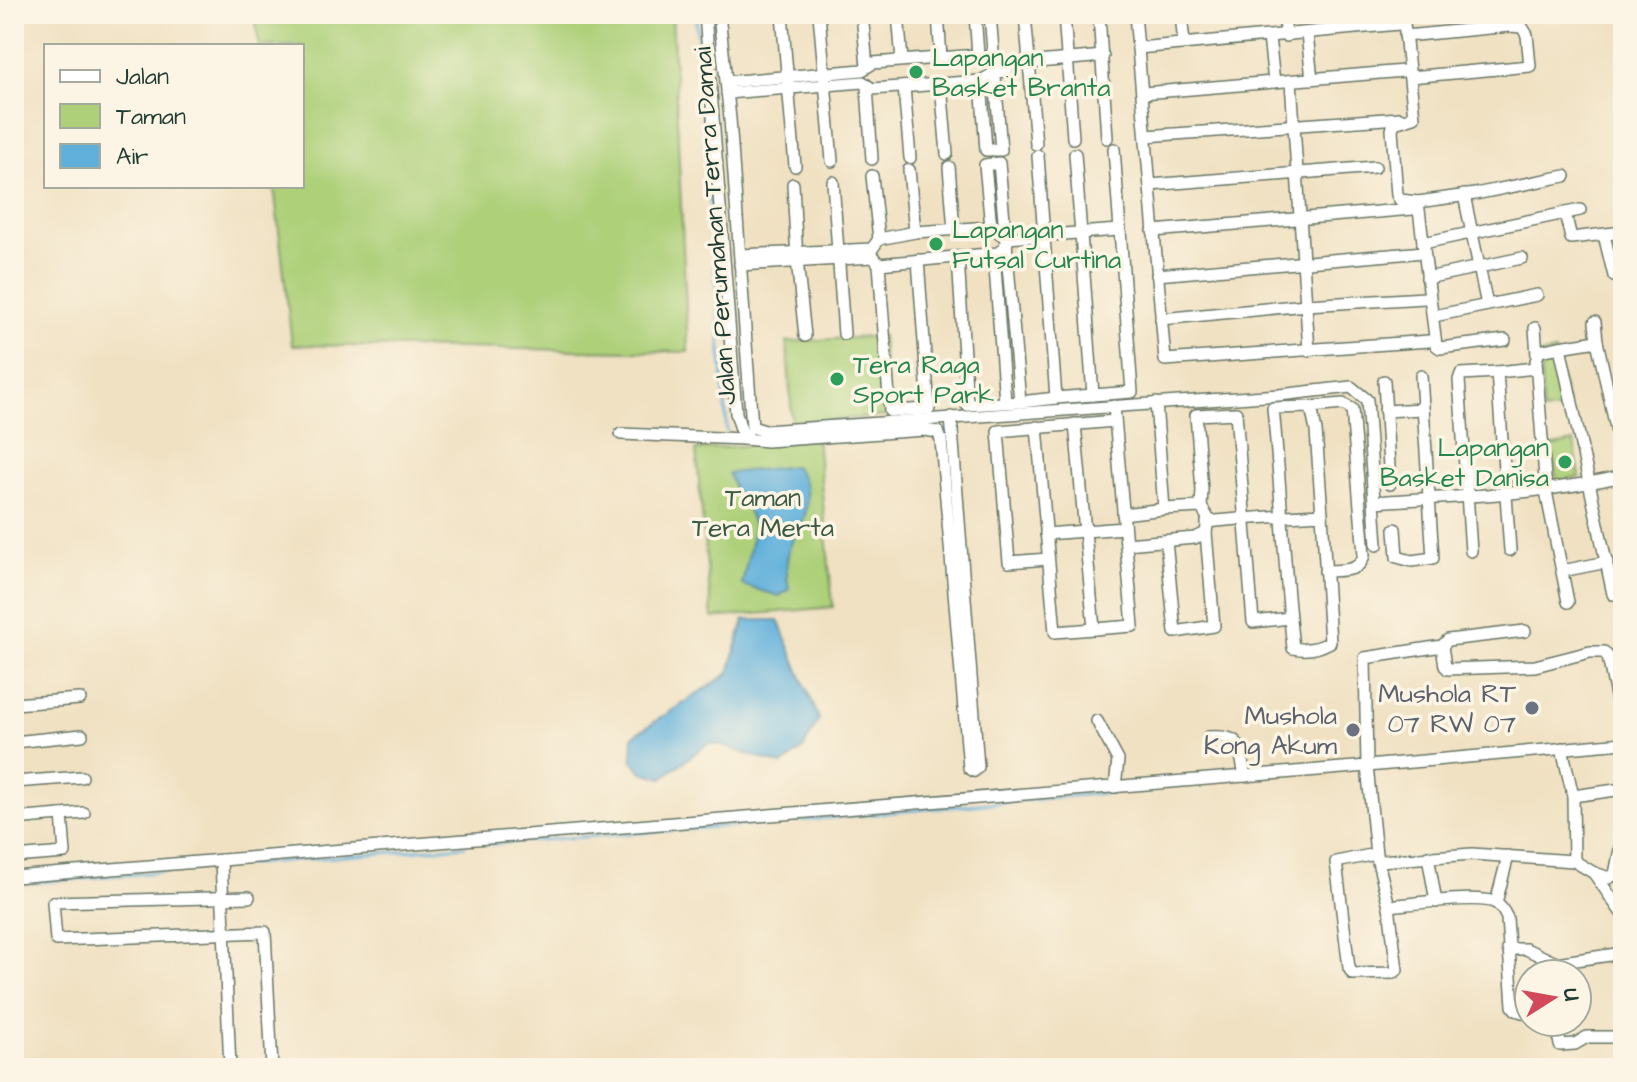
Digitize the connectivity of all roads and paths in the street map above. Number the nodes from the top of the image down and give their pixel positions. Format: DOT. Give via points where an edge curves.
graph roads {
  1 [pos="705,14"];
  2 [pos="719,14"];
  3 [pos="782,14"];
  4 [pos="819,14"];
  5 [pos="862,14"];
  6 [pos="898,14"];
  7 [pos="938,14"];
  8 [pos="975,14"];
  9 [pos="990,14"];
  10 [pos="1025,14"];
  11 [pos="1064,14"];
  12 [pos="1099,14"];
  13 [pos="1135,14"];
  14 [pos="1181,14"];
  15 [pos="1284,14"];
  16 [pos="1401,19"];
  17 [pos="1307,34"];
  18 [pos="1286,36"];
  19 [pos="1405,36"];
  20 [pos="1269,37"];
  21 [pos="1184,44"];
  22 [pos="1138,48"];
  23 [pos="978,55"];
  24 [pos="941,58"];
  25 [pos="1103,59"];
  26 [pos="902,60"];
  27 [pos="1068,62"];
  28 [pos="1030,66"];
  29 [pos="996,69"];
  30 [pos="1407,74"];
  31 [pos="865,76"];
  32 [pos="823,79"];
  33 [pos="1312,79"];
  34 [pos="981,81"];
  35 [pos="1291,81"];
  36 [pos="787,82"];
  37 [pos="1274,82"];
  38 [pos="941,84"];
  39 [pos="727,87"];
  40 [pos="904,87"];
  41 [pos="1143,93"];
  42 [pos="1406,118"];
  43 [pos="1293,126"];
  44 [pos="1146,136"];
  45 [pos="1073,138"];
  46 [pos="1107,138"];
  47 [pos="1114,149"];
  48 [pos="947,154"];
  49 [pos="1075,154"];
  50 [pos="872,159"];
  51 [pos="832,161"];
  52 [pos="795,166"];
  53 [pos="949,167"];
  54 [pos="1375,167"];
  55 [pos="1297,174"];
  56 [pos="872,176"];
  57 [pos="1565,176"];
  58 [pos="833,182"];
  59 [pos="793,184"];
  60 [pos="1150,185"];
  61 [pos="1464,195"];
  62 [pos="1416,205"];
  63 [pos="1580,210"];
  64 [pos="1565,213"];
  65 [pos="1300,219"];
  66 [pos="991,227"];
  67 [pos="954,230"];
  68 [pos="1153,231"];
  69 [pos="915,232"];
  70 [pos="1471,232"];
  71 [pos="1623,232"];
  72 [pos="1119,233"];
  73 [pos="1080,235"];
  74 [pos="1604,235"];
  75 [pos="1044,238"];
  76 [pos="1007,241"];
  77 [pos="1423,248"];
  78 [pos="876,252"];
  79 [pos="994,254"];
  80 [pos="839,255"];
  81 [pos="797,256"];
  82 [pos="958,257"];
  83 [pos="1522,258"];
  84 [pos="740,260"];
  85 [pos="918,260"];
  86 [pos="1303,261"];
  87 [pos="1480,267"];
  88 [pos="1157,275"];
  89 [pos="1614,276"];
  90 [pos="1427,278"];
  91 [pos="1537,295"];
  92 [pos="1425,298"];
  93 [pos="1306,305"];
  94 [pos="1487,305"];
  95 [pos="1434,316"];
  96 [pos="1161,319"];
  97 [pos="1595,322"];
  98 [pos="1535,328"];
  99 [pos="844,334"];
  100 [pos="805,336"];
  101 [pos="1505,340"];
  102 [pos="1429,341"];
  103 [pos="1597,341"];
  104 [pos="1560,347"];
  105 [pos="1309,351"];
  106 [pos="1537,355"];
  107 [pos="1536,368"];
  108 [pos="1497,372"];
  109 [pos="1421,376"];
  110 [pos="1384,381"];
  111 [pos="1093,395"];
  112 [pos="1056,398"];
  113 [pos="1005,402"];
  114 [pos="1020,402"];
  115 [pos="1156,403"];
  116 [pos="1114,406"];
  117 [pos="1311,407"];
  118 [pos="1422,409"];
  119 [pos="1385,411"];
  120 [pos="951,417"];
  121 [pos="1115,421"];
  122 [pos="1075,424"];
  123 [pos="752,427"];
  124 [pos="1037,427"];
  125 [pos="938,432"];
  126 [pos="621,434"];
  127 [pos="744,439"];
  128 [pos="1623,460"];
  129 [pos="1623,476"];
  130 [pos="1390,484"];
  131 [pos="1591,484"];
  132 [pos="1546,491"];
  133 [pos="1506,495"];
  134 [pos="1467,497"];
  135 [pos="1428,499"];
  136 [pos="1375,502"];
  137 [pos="1201,507"];
  138 [pos="1164,509"];
  139 [pos="1123,514"];
  140 [pos="1322,514"];
  141 [pos="1283,516"];
  142 [pos="1244,518"];
  143 [pos="1124,528"];
  144 [pos="1206,528"];
  145 [pos="1395,529"];
  146 [pos="1085,531"];
  147 [pos="1046,534"];
  148 [pos="1166,541"];
  149 [pos="1126,544"];
  150 [pos="1377,545"];
  151 [pos="1510,550"];
  152 [pos="1471,551"];
  153 [pos="1048,559"];
  154 [pos="1607,562"];
  155 [pos="1325,571"];
  156 [pos="1562,571"];
  157 [pos="1613,594"];
  158 [pos="1568,602"];
  159 [pos="1290,618"];
  160 [pos="1094,629"];
  161 [pos="1525,631"];
  162 [pos="1442,646"];
  163 [pos="80,699"];
  164 [pos="14,704"];
  165 [pos="1097,721"];
  166 [pos="1623,730"];
  167 [pos="82,735"];
  168 [pos="1208,737"];
  169 [pos="14,742"];
  170 [pos="1623,743"];
  171 [pos="1562,748"];
  172 [pos="1367,766"];
  173 [pos="1245,776"];
  174 [pos="82,777"];
  175 [pos="14,782"];
  176 [pos="1115,787"];
  177 [pos="1623,789"];
  178 [pos="1573,796"];
  179 [pos="84,813"];
  180 [pos="62,815"];
  181 [pos="14,819"];
  182 [pos="1623,834"];
  183 [pos="1428,856"];
  184 [pos="1508,856"];
  185 [pos="14,857"];
  186 [pos="1378,858"];
  187 [pos="1574,861"];
  188 [pos="221,864"];
  189 [pos="1594,873"];
  190 [pos="14,877"];
  191 [pos="223,897"];
  192 [pos="249,897"];
  193 [pos="1436,902"];
  194 [pos="1496,903"];
  195 [pos="1389,906"];
  196 [pos="1623,915"];
  197 [pos="224,934"];
  198 [pos="1508,949"];
  199 [pos="1623,953"];
  200 [pos="1513,1006"];
  201 [pos="1593,1037"];
  202 [pos="1622,1037"];
  203 [pos="1559,1038"];
  204 [pos="1585,1038"];
  205 [pos="1623,1067"];
  206 [pos="230,1068"];
  207 [pos="272,1068"];
  1 -- 127 [label="street, Jalan Perumahan Terra Damai" via="736,413"];
  2 -- 39 [label="street, Jalan Perumahan Terra Damai"];
  3 -- 36 [label="street"];
  4 -- 32 [label="street"];
  5 -- 31 [label="street"];
  6 -- 26 [label="street"];
  7 -- 24 [label="street"];
  8 -- 23 [label="street"];
  9 -- 29 [label="street"];
  10 -- 28 [label="street"];
  11 -- 27 [label="street"];
  12 -- 25 [label="street"];
  13 -- 22 [label="street"];
  14 -- 21 [label="street"];
  15 -- 18 [label="street"];
  16 -- 17 [label="street"];
  16 -- 19 [label="street"];
  17 -- 18 [label="street"];
  17 -- 33 [label="street"];
  18 -- 20 [label="street"];
  19 -- 30 [label="street"];
  19 -- 30 [label="street" via="1522,27 1530,66"];
  20 -- 21 [label="street"];
  20 -- 37 [label="street"];
  21 -- 22 [label="street"];
  22 -- 41 [label="street"];
  23 -- 24 [label="street"];
  23 -- 29 [label="street"];
  24 -- 26 [label="street"];
  25 -- 27 [label="street"];
  25 -- 46 [label="street"];
  26 -- 31 [label="street" via="873,63"];
  27 -- 28 [label="street"];
  27 -- 45 [label="street"];
  28 -- 29 [label="street"];
  28 -- 75 [label="street"];
  29 -- 34 [label="street"];
  29 -- 34 [label="street" via="1001,150 986,150"];
  30 -- 33 [label="street"];
  30 -- 42 [label="street" via="1414,117"];
  31 -- 32 [label="street"];
  31 -- 40 [label="street" via="872,89"];
  31 -- 50 [label="street"];
  32 -- 36 [label="street"];
  32 -- 51 [label="street"];
  33 -- 35 [label="street"];
  34 -- 38 [label="street"];
  35 -- 37 [label="street"];
  35 -- 43 [label="street"];
  36 -- 39 [label="street"];
  36 -- 52 [label="street"];
  37 -- 41 [label="street"];
  38 -- 40 [label="street"];
  38 -- 48 [label="street"];
  39 -- 84 [label="street, Jalan Perumahan Terra Damai"];
  40 -- 69 [label="street"];
  41 -- 44 [label="street"];
  42 -- 43 [label="street"];
  42 -- 62 [label="street" via="1394,123 1392,130 1397,195"];
  43 -- 44 [label="street"];
  43 -- 55 [label="street"];
  44 -- 60 [label="street"];
  47 -- 72 [label="street"];
  49 -- 73 [label="street"];
  53 -- 67 [label="street"];
  54 -- 55 [label="street"];
  55 -- 60 [label="street"];
  55 -- 65 [label="street"];
  56 -- 78 [label="street"];
  57 -- 61 [label="street"];
  58 -- 80 [label="street"];
  59 -- 81 [label="street"];
  60 -- 68 [label="street"];
  61 -- 62 [label="street"];
  61 -- 70 [label="street"];
  62 -- 65 [label="street"];
  62 -- 77 [label="street"];
  63 -- 64 [label="street"];
  64 -- 70 [label="street"];
  64 -- 74 [label="street" via="1571,238"];
  65 -- 68 [label="street"];
  65 -- 86 [label="street"];
  66 -- 67 [label="street"];
  66 -- 76 [label="street"];
  66 -- 76 [label="street" via="985,165 999,163"];
  67 -- 69 [label="street"];
  68 -- 88 [label="street"];
  69 -- 78 [label="street"];
  70 -- 77 [label="street"];
  70 -- 87 [label="street"];
  71 -- 74 [label="street"];
  72 -- 73 [label="street"];
  72 -- 111 [label="street" via="1132,392"];
  73 -- 75 [label="street"];
  73 -- 111 [label="street"];
  74 -- 89 [label="street"];
  75 -- 76 [label="street"];
  75 -- 112 [label="street"];
  76 -- 79 [label="street"];
  76 -- 114 [label="street"];
  77 -- 86 [label="street"];
  77 -- 90 [label="street"];
  78 -- 80 [label="street"];
  78 -- 85 [label="street"];
  78 -- 85 [label="street" via="890,411 929,409"];
  79 -- 82 [label="street"];
  79 -- 113 [label="street"];
  80 -- 81 [label="street"];
  80 -- 99 [label="street"];
  81 -- 84 [label="street"];
  81 -- 100 [label="street"];
  82 -- 85 [label="street"];
  82 -- 113 [label="street" via="967,405"];
  83 -- 87 [label="street"];
  84 -- 123 [label="street, Jalan Perumahan Terra Damai"];
  86 -- 88 [label="street"];
  86 -- 93 [label="street"];
  87 -- 90 [label="street"];
  87 -- 94 [label="street"];
  88 -- 96 [label="street"];
  90 -- 95 [label="street"];
  91 -- 94 [label="street"];
  92 -- 93 [label="street"];
  93 -- 96 [label="street"];
  93 -- 105 [label="street"];
  94 -- 95 [label="street"];
  95 -- 101 [label="street" via="1440,348"];
  96 -- 105 [label="street" via="1168,361"];
  97 -- 103 [label="street"];
  98 -- 106 [label="street"];
  102 -- 105 [label="street"];
  103 -- 104 [label="street"];
  103 -- 128 [label="street"];
  104 -- 106 [label="street"];
  104 -- 131 [label="street"];
  106 -- 107 [label="street"];
  107 -- 108 [label="street"];
  107 -- 132 [label="street"];
  108 -- 133 [label="street"];
  108 -- 134 [label="street" via="1461,374 1459,380"];
  109 -- 118 [label="street"];
  110 -- 119 [label="street"];
  111 -- 112 [label="street"];
  112 -- 114 [label="street"];
  113 -- 114 [label="street"];
  115 -- 116 [label="street, Jalan Perumahan Terra Damai"];
  115 -- 136 [label="street, Jalan Perumahan Terra Damai" via="1351,387 1367,400"];
  115 -- 138 [label="street"];
  116 -- 120 [label="street, Jalan Perumahan Terra Damai"];
  116 -- 121 [label="street"];
  117 -- 140 [label="street"];
  117 -- 141 [label="street" via="1273,408"];
  117 -- 155 [label="street" via="1343,404 1352,409 1364,555 1356,569"];
  118 -- 119 [label="street"];
  118 -- 135 [label="street"];
  119 -- 130 [label="street"];
  120 -- 123 [label="street, Jalan Perumahan Terra Damai" via="765,431"];
  120 -- 125 [label="street"];
  120 -- 125 [label="street" via="978,767 974,771 969,768"];
  121 -- 122 [label="street"];
  121 -- 139 [label="street"];
  122 -- 124 [label="street"];
  122 -- 146 [label="street"];
  123 -- 127 [label="street"];
  124 -- 147 [label="street"];
  124 -- 153 [label="street" via="998,431 1009,562"];
  125 -- 127 [label="street, Jalan Perumahan Terra Damai"];
  126 -- 127 [label="street"];
  129 -- 131 [label="street"];
  131 -- 132 [label="street"];
  131 -- 154 [label="street"];
  132 -- 133 [label="street"];
  132 -- 156 [label="street"];
  133 -- 134 [label="street"];
  133 -- 151 [label="street"];
  134 -- 135 [label="street"];
  134 -- 152 [label="street"];
  135 -- 136 [label="street"];
  135 -- 145 [label="street" via="1433,558 1397,557"];
  136 -- 150 [label="street, Jalan Perumahan Terra Damai"];
  137 -- 138 [label="street"];
  137 -- 142 [label="street" via="1196,415 1236,413"];
  137 -- 144 [label="street" via="1208,518"];
  138 -- 139 [label="street"];
  139 -- 143 [label="street"];
  140 -- 141 [label="street"];
  140 -- 155 [label="street"];
  141 -- 142 [label="street"];
  141 -- 159 [label="street"];
  142 -- 144 [label="street"];
  142 -- 159 [label="street" via="1253,622"];
  143 -- 146 [label="street"];
  143 -- 149 [label="street"];
  144 -- 148 [label="street" via="1195,538"];
  144 -- 148 [label="street" via="1214,626 1175,632"];
  146 -- 147 [label="street"];
  146 -- 160 [label="street"];
  147 -- 153 [label="street"];
  148 -- 149 [label="street"];
  149 -- 160 [label="street" via="1133,626"];
  153 -- 160 [label="street" via="1055,632"];
  154 -- 156 [label="street"];
  154 -- 157 [label="street"];
  155 -- 159 [label="street" via="1330,642 1293,648"];
  156 -- 158 [label="street"];
  161 -- 162 [label="street" via="1448,640"];
  162 -- 166 [label="street" via="1448,669 1535,666 1604,652"];
  162 -- 172 [label="street" via="1365,658"];
  163 -- 164 [label="street"];
  165 -- 176 [label="street" via="1118,760"];
  167 -- 169 [label="street"];
  168 -- 173 [label="street" via="1234,739"];
  170 -- 171 [label="street"];
  171 -- 172 [label="street"];
  171 -- 178 [label="street"];
  172 -- 173 [label="street"];
  172 -- 186 [label="street"];
  173 -- 176 [label="street"];
  174 -- 175 [label="street"];
  176 -- 188 [label="street"];
  177 -- 178 [label="street"];
  178 -- 187 [label="street"];
  179 -- 180 [label="street"];
  180 -- 181 [label="street"];
  180 -- 185 [label="street" via="65,853"];
  182 -- 189 [label="street" via="1615,874 1609,878"];
  183 -- 184 [label="street"];
  183 -- 186 [label="street"];
  183 -- 193 [label="street"];
  184 -- 187 [label="street"];
  184 -- 194 [label="street"];
  186 -- 195 [label="street"];
  186 -- 195 [label="street" via="1336,862 1350,973 1397,971"];
  187 -- 189 [label="street"];
  188 -- 190 [label="street"];
  188 -- 191 [label="street"];
  189 -- 196 [label="street"];
  191 -- 192 [label="street"];
  191 -- 197 [label="street"];
  191 -- 197 [label="street" via="53,902 56,940"];
  193 -- 194 [label="street"];
  193 -- 195 [label="street"];
  194 -- 198 [label="street" via="1507,918"];
  197 -- 206 [label="street"];
  197 -- 207 [label="street" via="265,932"];
  198 -- 199 [label="street" via="1531,951 1556,963"];
  198 -- 200 [label="street"];
  201 -- 202 [label="street"];
  202 -- 205 [label="street"];
  203 -- 204 [label="street" via="1560,1045"];
}
